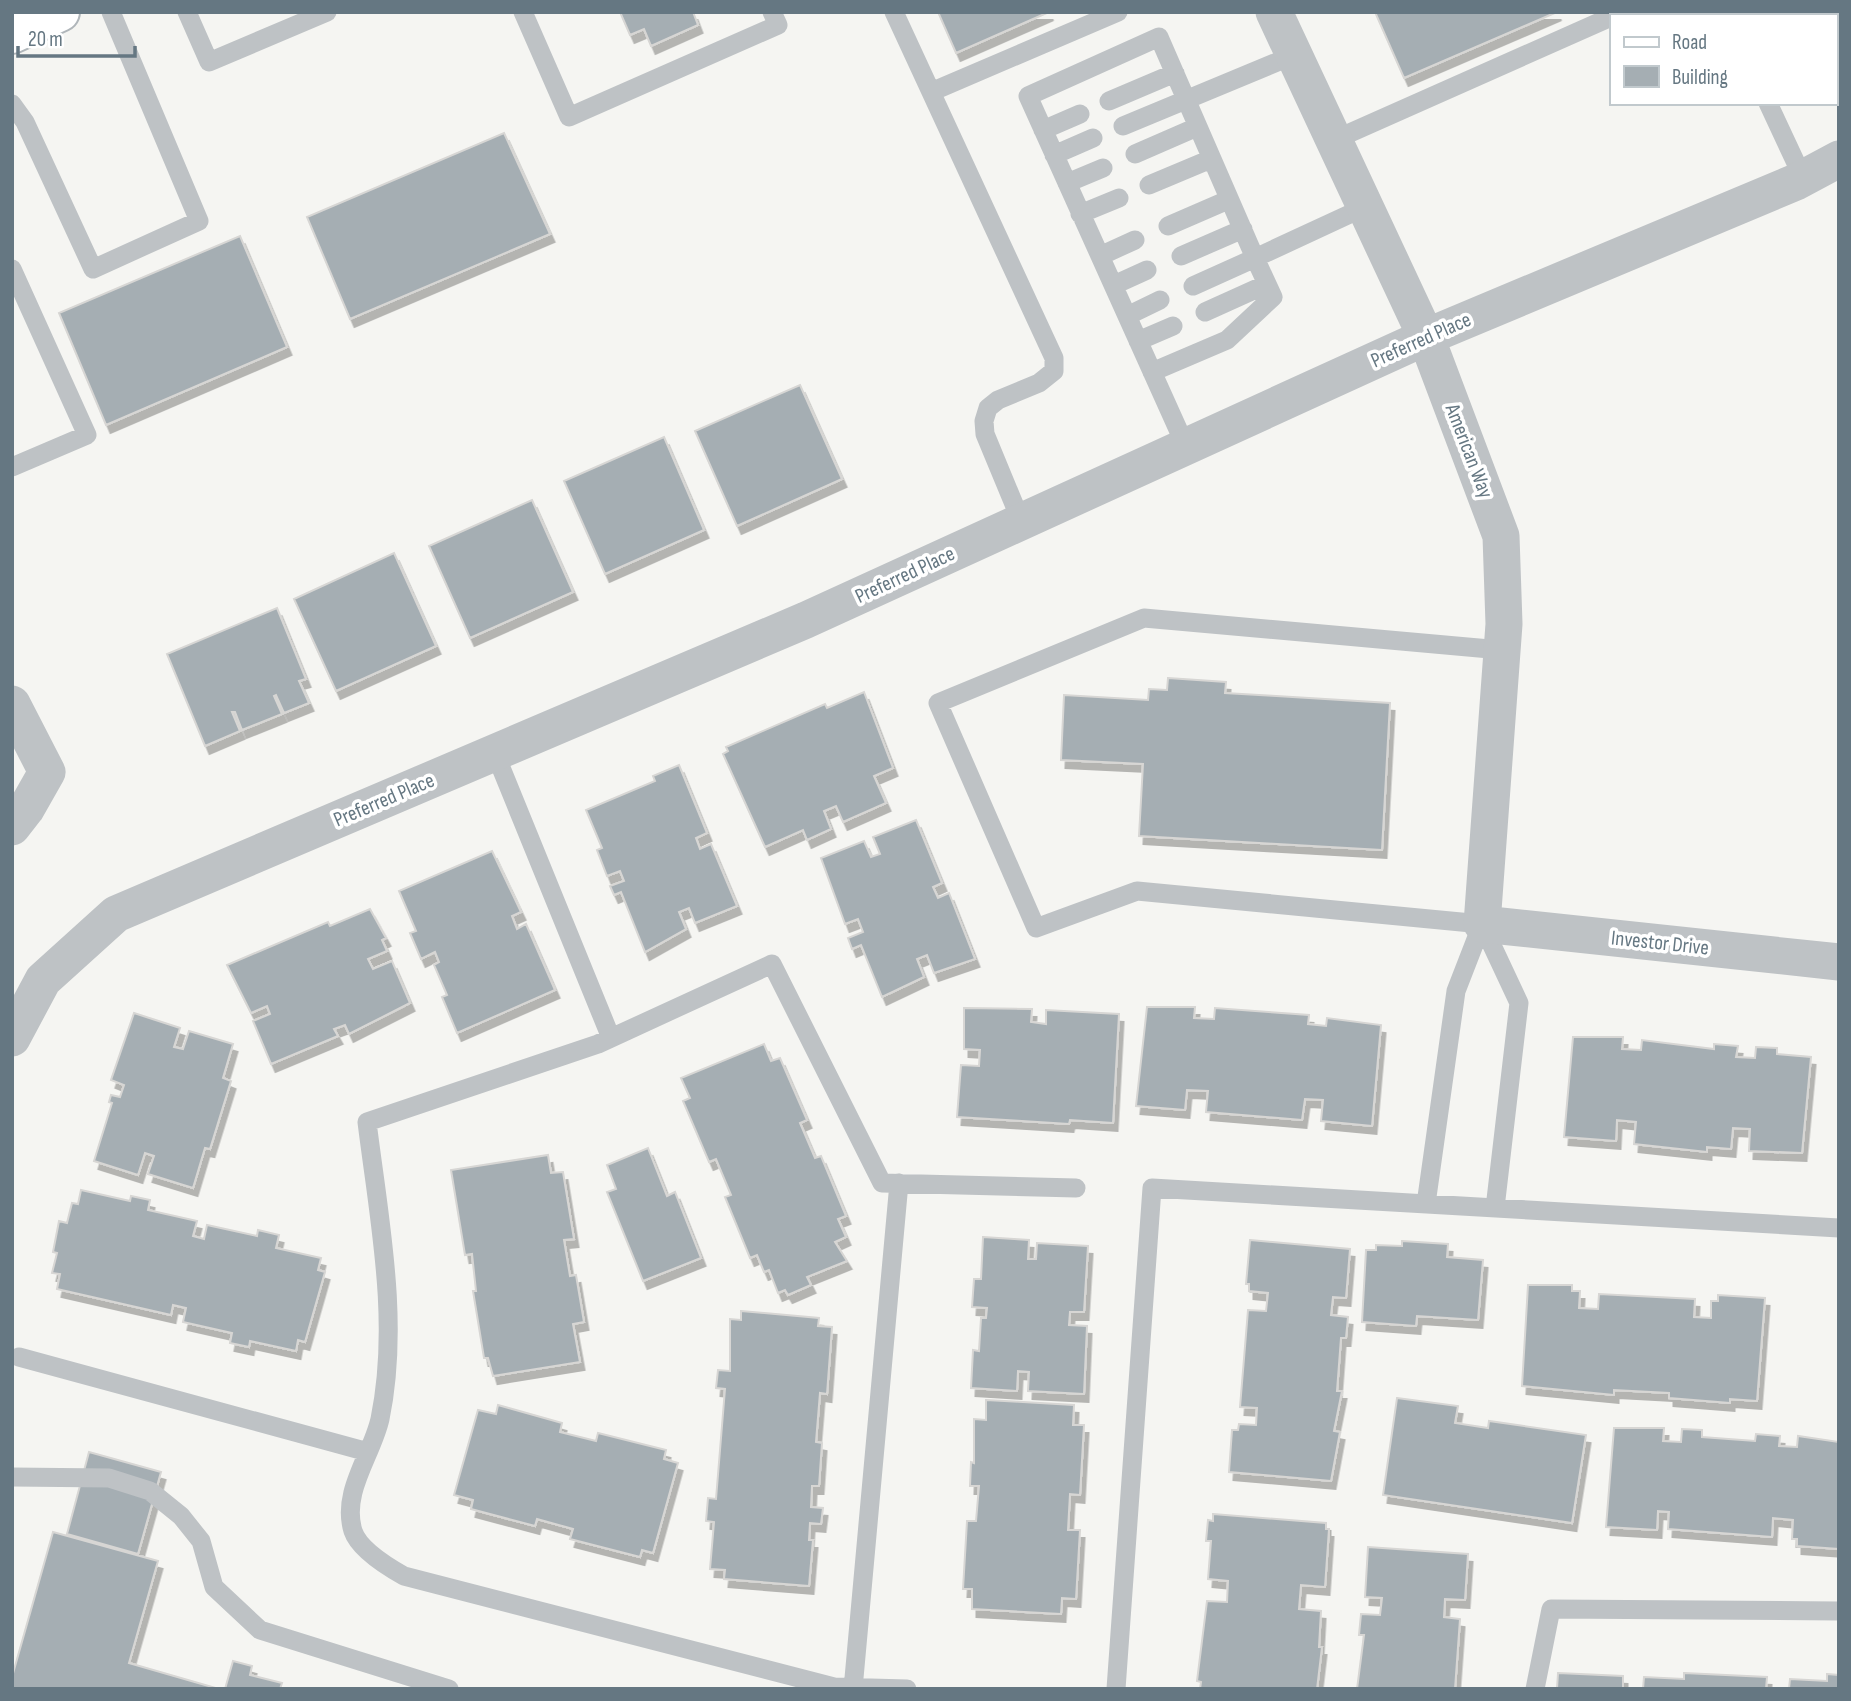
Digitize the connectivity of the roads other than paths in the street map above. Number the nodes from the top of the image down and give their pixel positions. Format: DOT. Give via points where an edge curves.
graph roads {
  1 [pos="60,12"];
  2 [pos="111,12"];
  3 [pos="187,12"];
  4 [pos="327,12"];
  5 [pos="523,12"];
  6 [pos="772,12"];
  7 [pos="894,12"];
  8 [pos="1118,12"];
  9 [pos="1274,12"];
  10 [pos="1610,17"];
  11 [pos="12,34"];
  12 [pos="1294,55"];
  13 [pos="1175,73"];
  14 [pos="931,92"];
  15 [pos="1186,100"];
  16 [pos="1109,101"];
  17 [pos="12,104"];
  18 [pos="1769,105"];
  19 [pos="1080,114"];
  20 [pos="1123,126"];
  21 [pos="1196,127"];
  22 [pos="1043,130"];
  23 [pos="1093,138"];
  24 [pos="1334,140"];
  25 [pos="1135,154"];
  26 [pos="1054,155"];
  27 [pos="1211,159"];
  28 [pos="1839,159"];
  29 [pos="1103,168"];
  30 [pos="1803,178"];
  31 [pos="1067,183"];
  32 [pos="1149,185"];
  33 [pos="1119,198"];
  34 [pos="1228,200"];
  35 [pos="1365,207"];
  36 [pos="1080,214"];
  37 [pos="1168,226"];
  38 [pos="1243,229"];
  39 [pos="1135,240"];
  40 [pos="1100,256"];
  41 [pos="1181,256"];
  42 [pos="1255,258"];
  43 [pos="12,269"];
  44 [pos="1147,270"];
  45 [pos="1267,284"];
  46 [pos="1114,285"];
  47 [pos="1193,286"];
  48 [pos="1160,300"];
  49 [pos="1205,312"];
  50 [pos="1127,316"];
  51 [pos="1173,326"];
  52 [pos="1426,337"];
  53 [pos="1139,341"];
  54 [pos="1152,372"];
  55 [pos="1186,447"];
  56 [pos="12,467"];
  57 [pos="1021,522"];
  58 [pos="1501,650"];
  59 [pos="12,704"];
  60 [pos="495,752"];
  61 [pos="12,827"];
  62 [pos="1482,925"];
  63 [pos="1839,961"];
  64 [pos="15,1024"];
  65 [pos="611,1038"];
  66 [pos="900,1183"];
  67 [pos="1076,1188"];
  68 [pos="1426,1204"];
  69 [pos="1495,1208"];
  70 [pos="1839,1228"];
  71 [pos="19,1357"];
  72 [pos="368,1452"];
  73 [pos="12,1478"];
  74 [pos="1839,1611"];
  75 [pos="853,1688"];
  76 [pos="449,1689"];
  77 [pos="907,1689"];
  78 [pos="1116,1689"];
  79 [pos="1535,1689"];
  1 -- 11 [label="main road"];
  2 -- 17 [label="lane" via="199,221 93,269"];
  3 -- 4 [label="lane" via="209,62"];
  5 -- 6 [label="lane" via="569,117 778,25"];
  7 -- 14 [label="lane"];
  8 -- 14 [label="lane"];
  9 -- 12 [label="street, American Way"];
  10 -- 24 [label="lane"];
  12 -- 15 [label="lane"];
  12 -- 24 [label="street, American Way"];
  13 -- 15 [label="lane"];
  13 -- 16 [label="lane"];
  13 -- 22 [label="lane" via="1159,37 1028,96"];
  14 -- 57 [label="lane" via="1054,358 1054,371 1039,383 998,400 988,408 984,421 985,434"];
  15 -- 20 [label="lane"];
  15 -- 21 [label="lane"];
  18 -- 30 [label="lane"];
  19 -- 22 [label="lane"];
  21 -- 25 [label="lane"];
  21 -- 27 [label="lane"];
  22 -- 26 [label="lane"];
  23 -- 26 [label="lane"];
  24 -- 35 [label="street, American Way"];
  26 -- 31 [label="lane"];
  27 -- 32 [label="lane"];
  27 -- 34 [label="lane"];
  28 -- 30 [label="street, Preferred Place"];
  29 -- 31 [label="lane"];
  30 -- 52 [label="street, Preferred Place"];
  31 -- 36 [label="lane"];
  33 -- 36 [label="lane"];
  34 -- 37 [label="lane"];
  34 -- 38 [label="lane"];
  35 -- 42 [label="lane"];
  35 -- 52 [label="street, American Way"];
  36 -- 40 [label="lane"];
  38 -- 41 [label="lane"];
  38 -- 42 [label="lane"];
  39 -- 40 [label="lane"];
  40 -- 46 [label="lane"];
  42 -- 45 [label="lane"];
  42 -- 47 [label="lane"];
  43 -- 56 [label="lane" via="87,435"];
  44 -- 46 [label="lane"];
  45 -- 49 [label="lane"];
  45 -- 54 [label="lane" via="1273,297 1227,340"];
  46 -- 50 [label="lane"];
  48 -- 50 [label="lane"];
  50 -- 53 [label="lane"];
  51 -- 53 [label="lane"];
  52 -- 55 [label="street, Preferred Place"];
  52 -- 58 [label="street, American Way" via="1501,536"];
  53 -- 54 [label="lane"];
  54 -- 55 [label="lane"];
  55 -- 57 [label="street, Preferred Place"];
  57 -- 60 [label="street, Preferred Place" via="806,620"];
  58 -- 62 [label="street, American Way"];
  58 -- 62 [label="lane" via="1144,618 938,703 1036,928 1137,891"];
  59 -- 61 [label="street" via="47,772"];
  60 -- 64 [label="street, Preferred Place" via="116,914 43,980"];
  60 -- 65 [label="lane"];
  62 -- 63 [label="street, Investor Drive"];
  62 -- 68 [label="lane" via="1456,990"];
  62 -- 69 [label="lane" via="1519,1003"];
  65 -- 66 [label="lane" via="772,964 882,1183"];
  65 -- 72 [label="lane" via="368,1122 386,1285 388,1351 379,1420"];
  66 -- 67 [label="lane"];
  66 -- 75 [label="lane"];
  68 -- 69 [label="lane"];
  68 -- 78 [label="lane" via="1152,1188"];
  69 -- 70 [label="lane"];
  71 -- 72 [label="lane"];
  72 -- 75 [label="lane" via="350,1500 353,1532 378,1561 404,1576"];
  73 -- 76 [label="lane" via="109,1478 150,1491 181,1516 201,1541 214,1587 260,1630"];
  74 -- 79 [label="lane" via="1551,1609"];
  75 -- 77 [label="lane"];
}
